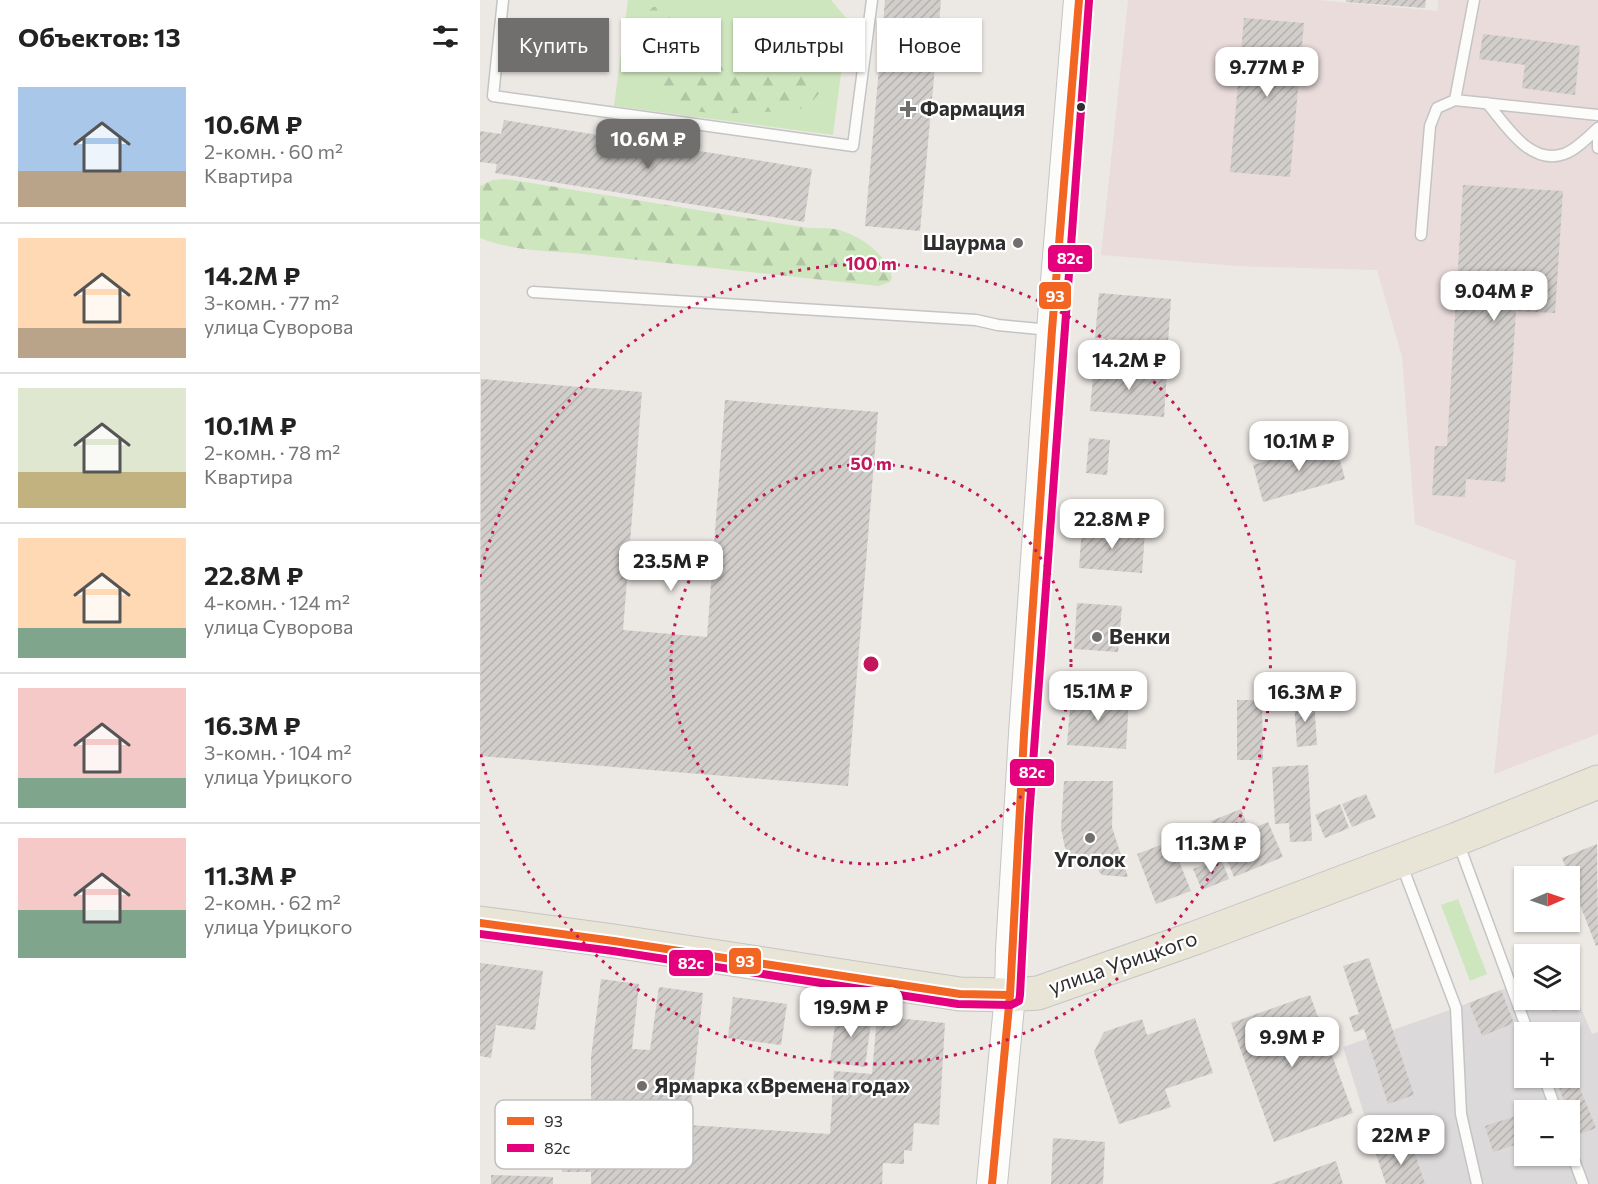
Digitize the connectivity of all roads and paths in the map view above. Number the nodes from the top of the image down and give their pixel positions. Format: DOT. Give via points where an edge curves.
graph roads {
  1 [pos="503,0"];
  2 [pos="872,0"];
  3 [pos="1079,0"];
  4 [pos="1474,0"];
  5 [pos="1455,100"];
  6 [pos="1487,103"];
  7 [pos="1598,115"];
  8 [pos="1598,128"];
  9 [pos="1598,135"];
  10 [pos="1598,148"];
  11 [pos="1421,235"];
  12 [pos="533,292"];
  13 [pos="1052,330"];
  14 [pos="1598,782"];
  15 [pos="1457,839"];
  16 [pos="1400,860"];
  17 [pos="480,923"];
  18 [pos="1010,995"];
  19 [pos="1524,1022"];
  20 [pos="1576,1166"];
  21 [pos="992,1184"];
  22 [pos="1477,1184"];
  23 [pos="1583,1184"];
  1 -- 2 [label="lane" via="493,96 853,146"];
  3 -- 13 [label="main road"];
  4 -- 5 [label="lane"];
  5 -- 6 [label="lane"];
  5 -- 11 [label="lane" via="1437,108 1430,126"];
  6 -- 7 [label="lane"];
  6 -- 8 [label="lane" via="1526,146 1542,156 1566,153"];
  9 -- 10 [label="lane"];
  12 -- 13 [label="lane" via="976,320"];
  13 -- 18 [label="main road"];
  14 -- 15 [label="main road, улица Урицкого"];
  15 -- 16 [label="main road, улица Урицкого"];
  15 -- 19 [label="lane"];
  16 -- 18 [label="main road, улица Урицкого" via="1038,993"];
  16 -- 22 [label="lane" via="1456,1008 1461,1114"];
  17 -- 18 [label="main road, улица Урицкого" via="960,994"];
  18 -- 21 [label="main road"];
  20 -- 23 [label="lane"];
}
